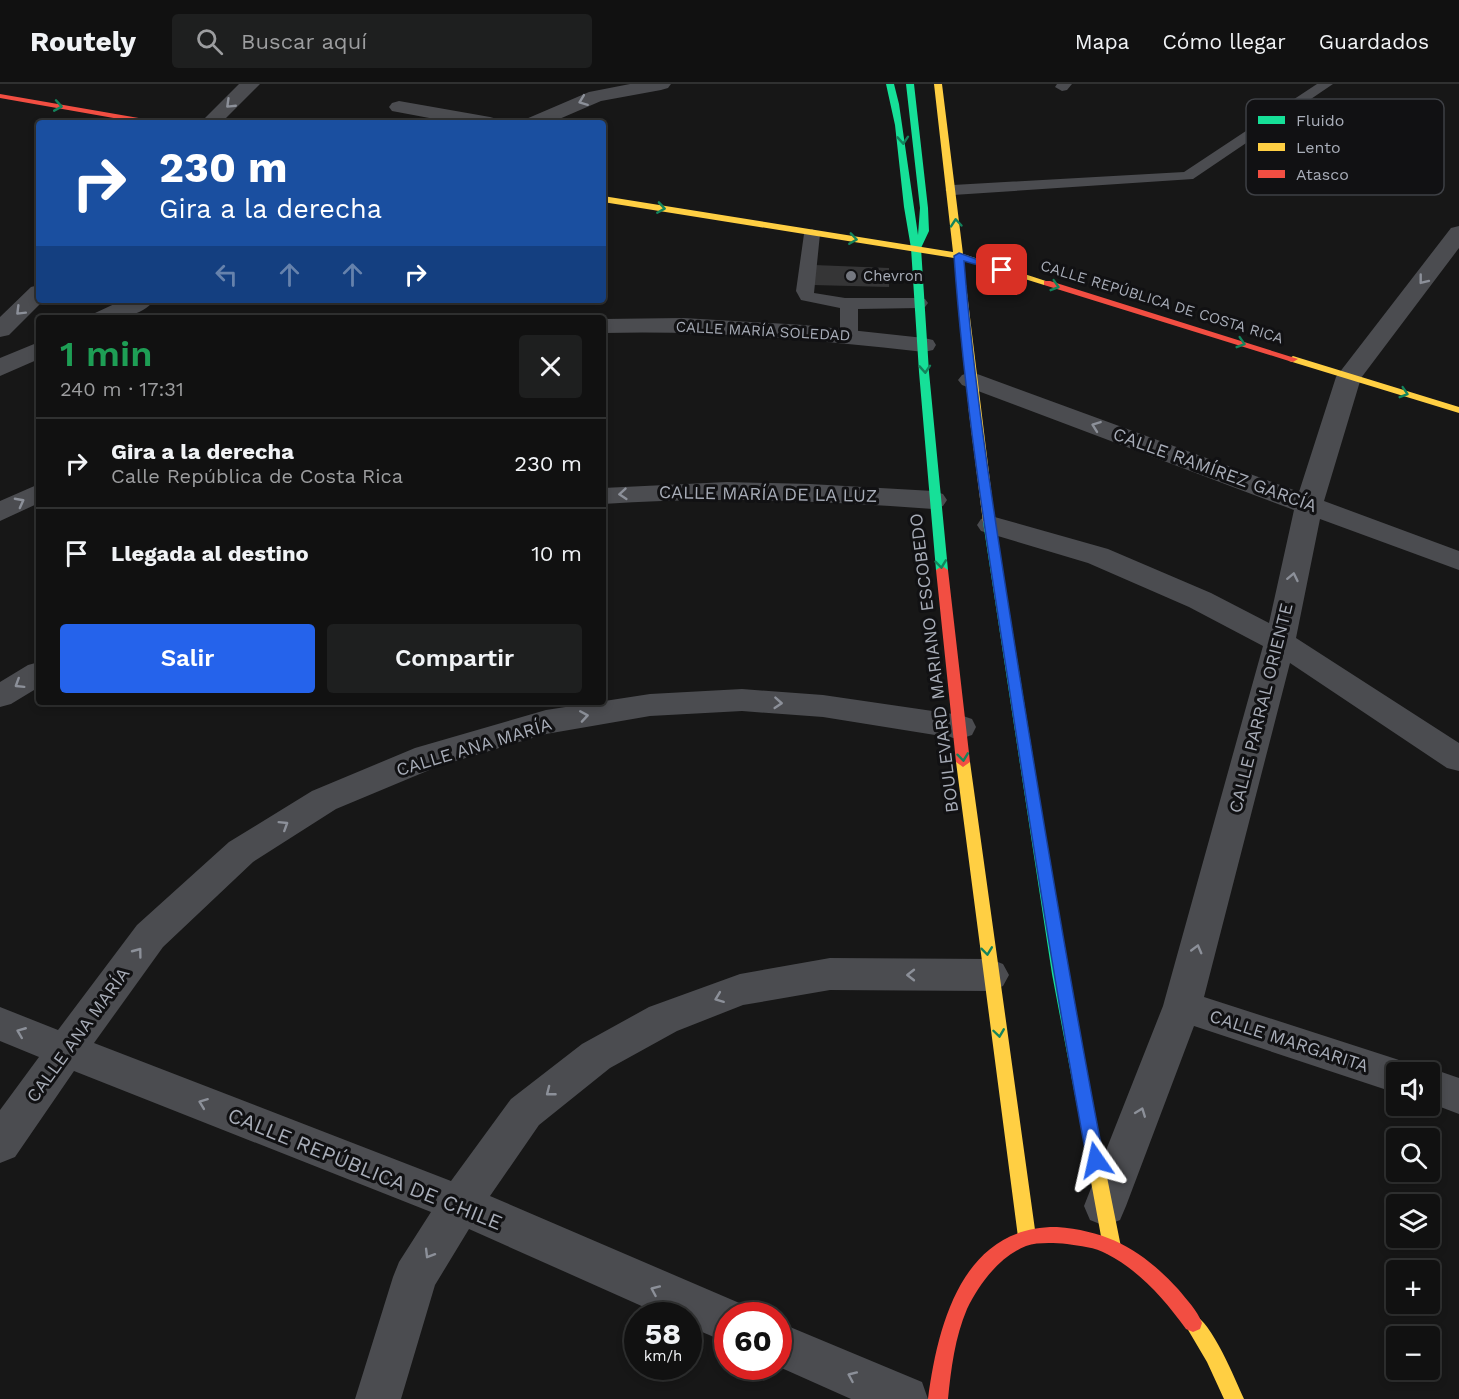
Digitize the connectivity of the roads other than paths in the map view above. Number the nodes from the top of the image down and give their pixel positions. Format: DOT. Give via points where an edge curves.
graph roads {
  1 [pos="250,84"];
  2 [pos="661,84"];
  3 [pos="890,84"];
  4 [pos="910,84"];
  5 [pos="937,84"];
  6 [pos="1326,84"];
  7 [pos="0,96"];
  8 [pos="1304,99"];
  9 [pos="399,107"];
  10 [pos="139,120"];
  11 [pos="213,120"];
  12 [pos="473,120"];
  13 [pos="540,120"];
  14 [pos="1246,137"];
  15 [pos="953,190"];
  16 [pos="606,200"];
  17 [pos="1459,233"];
  18 [pos="812,234"];
  19 [pos="916,248"];
  20 [pos="959,256"];
  21 [pos="36,295"];
  22 [pos="849,302"];
  23 [pos="136,303"];
  24 [pos="919,303"];
  25 [pos="110,315"];
  26 [pos="606,326"];
  27 [pos="0,330"];
  28 [pos="849,336"];
  29 [pos="924,345"];
  30 [pos="36,350"];
  31 [pos="0,368"];
  32 [pos="1349,377"];
  33 [pos="971,380"];
  34 [pos="1459,410"];
  35 [pos="36,494"];
  36 [pos="606,496"];
  37 [pos="933,500"];
  38 [pos="1309,504"];
  39 [pos="0,512"];
  40 [pos="990,525"];
  41 [pos="1459,561"];
  42 [pos="1280,642"];
  43 [pos="36,675"];
  44 [pos="0,696"];
  45 [pos="960,727"];
  46 [pos="1459,759"];
  47 [pos="990,975"];
  48 [pos="1182,1006"];
  49 [pos="0,1024"];
  50 [pos="66,1050"];
  51 [pos="1386,1073"];
  52 [pos="1440,1089"];
  53 [pos="1459,1096"];
  54 [pos="0,1143"];
  55 [pos="460,1204"];
  56 [pos="1104,1206"];
  57 [pos="1027,1237"];
  58 [pos="1112,1247"];
  59 [pos="714,1315"];
  60 [pos="792,1350"];
  61 [pos="378,1399"];
  62 [pos="905,1399"];
  63 [pos="938,1399"];
  64 [pos="1234,1399"];
  1 -- 11 [label="street, one-way"];
  2 -- 13 [label="street, one-way" via="596,96"];
  3 -- 19 [label="main road, one-way" via="901,120 909,228"];
  4 -- 19 [label="main road, BOULEVARD MARIANO ESCOBEDO" via="924,208 924,231"];
  5 -- 15 [label="main road"];
  6 -- 8 [label="lane"];
  7 -- 10 [label="main road, one-way"];
  9 -- 12 [label="street"];
  14 -- 15 [label="lane" via="1188,176"];
  20 -- 15 [label="main road, one-way"];
  16 -- 18 [label="main road, CALLE REPÚBLICA DE COSTA RICA, one-way"];
  17 -- 32 [label="street, CALLE PARRAL ORIENTE, one-way"];
  18 -- 19 [label="main road, CALLE REPÚBLICA DE COSTA RICA, one-way"];
  18 -- 22 [label="lane" via="807,296"];
  19 -- 20 [label="main road, CALLE REPÚBLICA DE COSTA RICA"];
  19 -- 24 [label="main road, BOULEVARD MARIANO ESCOBEDO"];
  20 -- 32 [label="main road, CALLE REPÚBLICA DE COSTA RICA, one-way"];
  20 -- 33 [label="main road"];
  21 -- 27 [label="street, one-way"];
  22 -- 24 [label="lane"];
  22 -- 28 [label="lane"];
  23 -- 25 [label="street"];
  24 -- 29 [label="main road, BOULEVARD MARIANO ESCOBEDO"];
  26 -- 28 [label="street, CALLE MARÍA SOLEDAD" via="704,326"];
  28 -- 29 [label="street, CALLE MARÍA SOLEDAD"];
  29 -- 37 [label="main road, BOULEVARD MARIANO ESCOBEDO, one-way"];
  30 -- 31 [label="street"];
  32 -- 34 [label="main road, CALLE REPÚBLICA DE COSTA RICA, one-way"];
  32 -- 38 [label="street, CALLE PARRAL ORIENTE"];
  38 -- 33 [label="street, CALLE RAMÍREZ GARCÍA, one-way"];
  33 -- 40 [label="main road"];
  39 -- 35 [label="street, one-way"];
  37 -- 36 [label="street, CALLE MARÍA DE LA LUZ, one-way" via="821,492 639,492"];
  37 -- 45 [label="main road, BOULEVARD MARIANO ESCOBEDO, one-way"];
  38 -- 41 [label="street, CALLE RAMÍREZ GARCÍA"];
  42 -- 38 [label="street, CALLE PARRAL ORIENTE, one-way"];
  40 -- 42 [label="street" via="1098,556 1200,600"];
  40 -- 56 [label="main road" via="1060,974"];
  42 -- 46 [label="street"];
  48 -- 42 [label="street, CALLE PARRAL ORIENTE, one-way"];
  43 -- 44 [label="street, one-way"];
  45 -- 47 [label="main road, BOULEVARD MARIANO ESCOBEDO, one-way"];
  50 -- 45 [label="street, CALLE ANA MARÍA, one-way" via="150,936 242,852 324,800 428,757 546,722 650,705 742,700 823,706"];
  47 -- 55 [label="street, one-way" via="830,974 740,990 663,1019 596,1056 525,1112"];
  47 -- 57 [label="main road, BOULEVARD MARIANO ESCOBEDO, one-way"];
  48 -- 51 [label="street, CALLE MARGARITA"];
  56 -- 48 [label="street, CALLE PARRAL ORIENTE, one-way"];
  50 -- 49 [label="street, CALLE REPÚBLICA DE CHILE, one-way"];
  50 -- 54 [label="street, CALLE ANA MARÍA"];
  55 -- 50 [label="street, CALLE REPÚBLICA DE CHILE, one-way"];
  52 -- 53 [label="street"];
  59 -- 55 [label="street, CALLE REPÚBLICA DE CHILE, one-way"];
  55 -- 61 [label="street, one-way" via="415,1277"];
  56 -- 58 [label="main road"];
  57 -- 58 [label="main road" via="1068,1236"];
  57 -- 63 [label="main road" via="1004,1249 982,1269 963,1298 949,1333"];
  58 -- 64 [label="main road" via="1150,1276 1193,1321 1222,1368"];
  62 -- 60 [label="street, one-way"];
}
